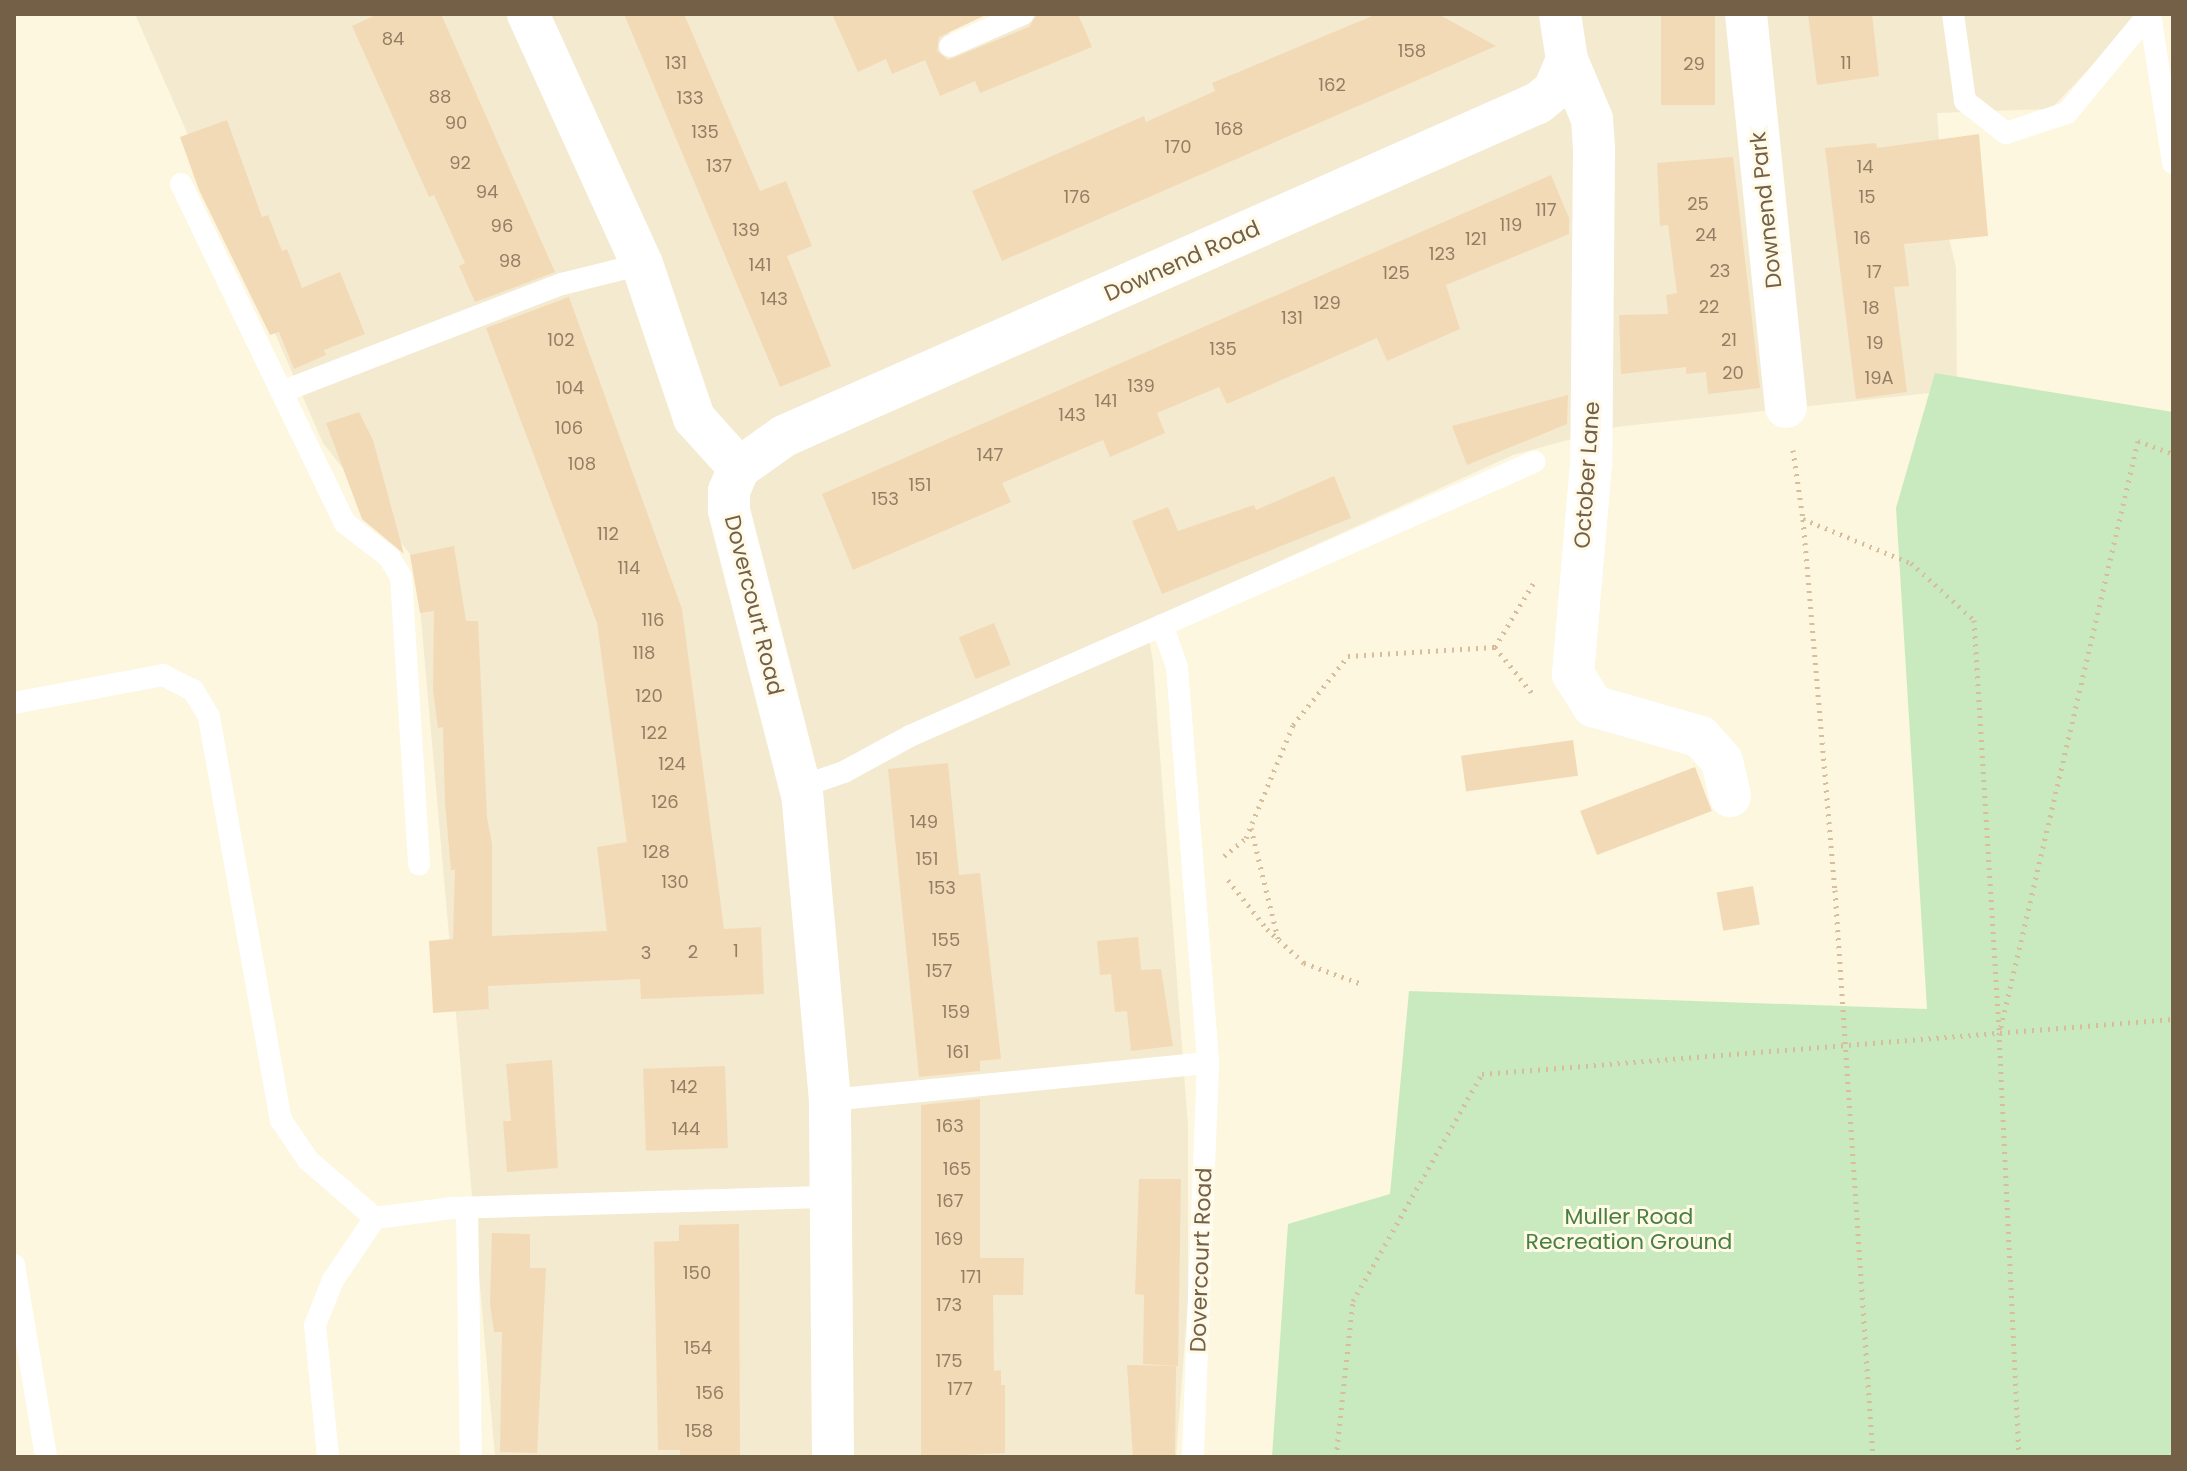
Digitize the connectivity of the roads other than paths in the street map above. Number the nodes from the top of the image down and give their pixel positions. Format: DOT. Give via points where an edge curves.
graph roads {
  1 [pos="528,14"];
  2 [pos="1023,14"];
  3 [pos="1560,14"];
  4 [pos="1746,14"];
  5 [pos="1953,14"];
  6 [pos="2149,14"];
  7 [pos="950,46"];
  8 [pos="1567,60"];
  9 [pos="2173,163"];
  10 [pos="181,184"];
  11 [pos="642,264"];
  12 [pos="284,391"];
  13 [pos="1786,407"];
  14 [pos="1534,462"];
  15 [pos="739,468"];
  16 [pos="1162,625"];
  17 [pos="14,703"];
  18 [pos="800,787"];
  19 [pos="1730,796"];
  20 [pos="419,864"];
  21 [pos="1208,1063"];
  22 [pos="830,1100"];
  23 [pos="833,1197"];
  24 [pos="467,1208"];
  25 [pos="375,1218"];
  26 [pos="14,1265"];
  27 [pos="46,1457"];
  28 [pos="328,1457"];
  29 [pos="471,1457"];
  30 [pos="833,1457"];
  31 [pos="1193,1457"];
  1 -- 11 [label="street"];
  2 -- 7 [label="lane"];
  3 -- 8 [label="street"];
  4 -- 13 [label="street, Downend Park"];
  5 -- 6 [label="lane" via="1965,101 2006,133 2067,113"];
  6 -- 9 [label="lane"];
  8 -- 15 [label="street, Downend Road" via="1554,90 1538,103 784,436"];
  8 -- 19 [label="street, October Lane" via="1592,119 1594,150 1591,464 1573,674 1593,706 1701,737 1722,761"];
  10 -- 12 [label="lane"];
  11 -- 12 [label="lane" via="562,284"];
  11 -- 15 [label="street" via="694,418"];
  12 -- 20 [label="lane" via="345,523 389,557 401,577"];
  14 -- 16 [label="lane"];
  15 -- 18 [label="street, Dovercourt Road" via="729,491 729,510"];
  16 -- 18 [label="lane" via="910,736 844,772"];
  16 -- 21 [label="lane, Dovercourt Road" via="1177,667 1203,862"];
  17 -- 25 [label="lane" via="163,675 193,690 209,717 281,1120 308,1160"];
  18 -- 22 [label="street, Dovercourt Road"];
  21 -- 22 [label="lane"];
  21 -- 31 [label="lane, Dovercourt Road"];
  22 -- 23 [label="street, Dovercourt Road"];
  23 -- 24 [label="lane"];
  23 -- 30 [label="street, Dovercourt Road"];
  24 -- 25 [label="lane"];
  24 -- 29 [label="lane"];
  25 -- 28 [label="lane" via="333,1280 315,1325"];
  26 -- 27 [label="lane"];
}
